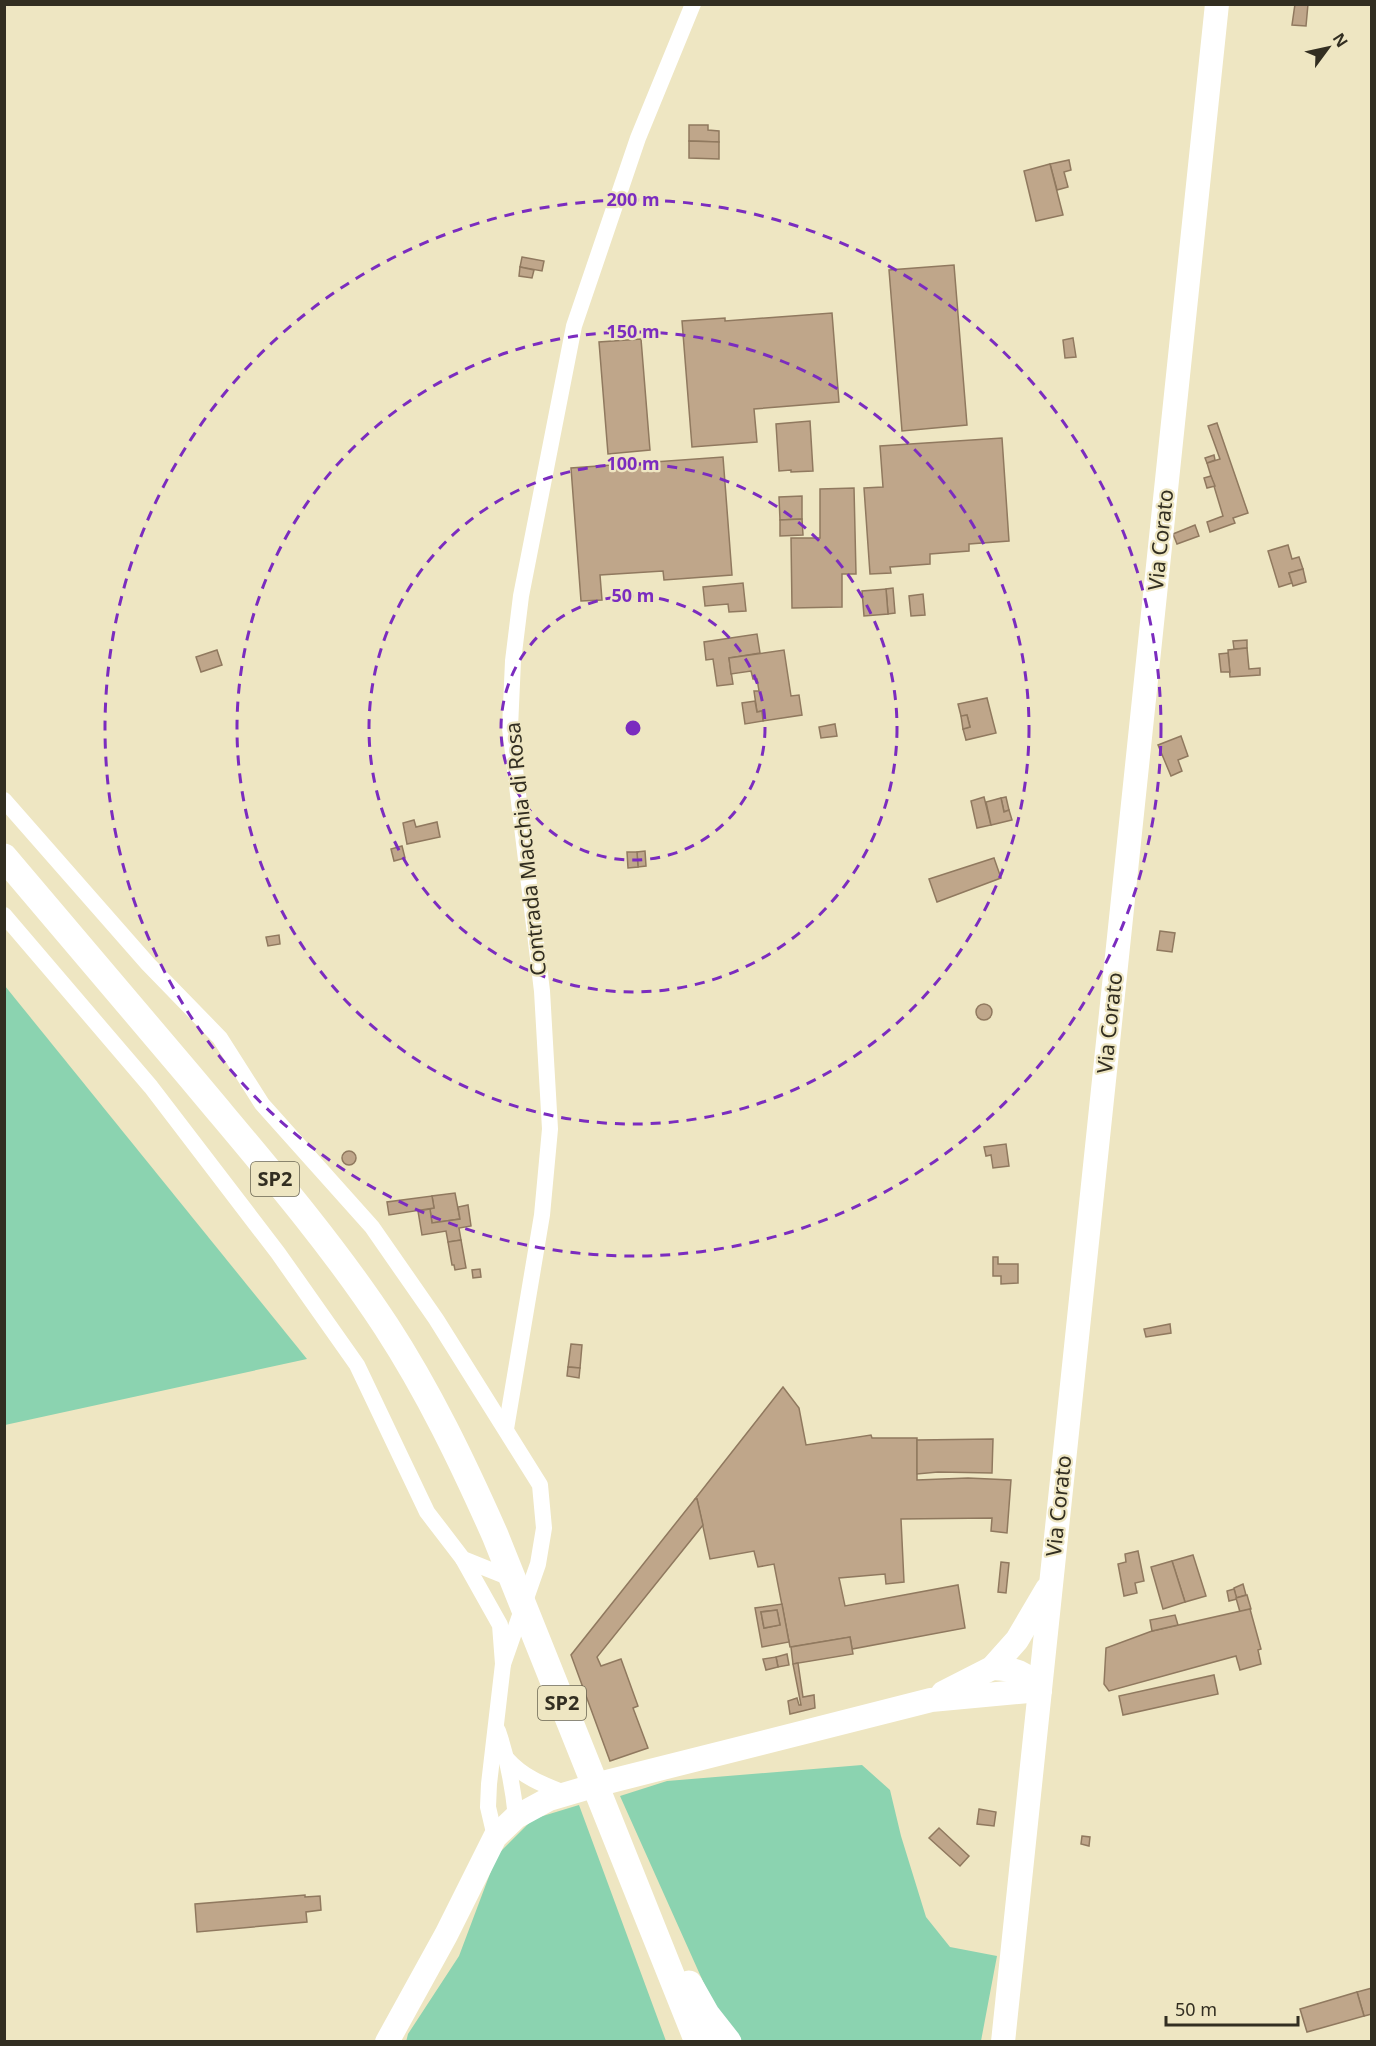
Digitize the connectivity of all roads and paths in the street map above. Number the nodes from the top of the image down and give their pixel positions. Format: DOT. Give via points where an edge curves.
graph roads {
  1 [pos="693,4"];
  2 [pos="1217,4"];
  3 [pos="4,800"];
  4 [pos="4,857"];
  5 [pos="4,915"];
  6 [pos="506,1429"];
  7 [pos="464,1558"];
  8 [pos="538,1564"];
  9 [pos="1051,1582"];
  10 [pos="503,1664"];
  11 [pos="992,1668"];
  12 [pos="1040,1690"];
  13 [pos="932,1700"];
  14 [pos="496,1727"];
  15 [pos="507,1759"];
  16 [pos="567,1794"];
  17 [pos="516,1817"];
  18 [pos="495,1837"];
  19 [pos="644,1908"];
  20 [pos="665,1961"];
  21 [pos="391,2037"];
  22 [pos="678,2042"];
  23 [pos="698,2042"];
  24 [pos="728,2042"];
  25 [pos="1003,2042"];
  1 -- 6 [label="street, Contrada Macchia di Rosa" via="638,138 573,326 521,596 510,728 542,991 549,1129 542,1215"];
  2 -- 9 [label="main road, Via Corato"];
  3 -- 6 [label="street" via="148,964 219,1038 262,1104 372,1227"];
  4 -- 19 [label="main road, SP2" via="322,1236 386,1326 466,1469"];
  5 -- 7 [label="street" via="151,1087 278,1253 357,1365 427,1512"];
  6 -- 8 [label="street" via="540,1485 544,1528"];
  7 -- 8 [label="street" via="513,1579"];
  7 -- 10 [label="street" via="500,1624"];
  8 -- 10 [label="street"];
  9 -- 11 [label="main road" via="1017,1640"];
  9 -- 12 [label="main road, Via Corato"];
  10 -- 14 [label="street"];
  11 -- 12 [label="main road" via="1013,1669"];
  11 -- 13 [label="main road"];
  12 -- 13 [label="main road"];
  12 -- 25 [label="main road, Via Corato"];
  13 -- 16 [label="main road"];
  14 -- 15 [label="street"];
  14 -- 18 [label="street" via="488,1807"];
  15 -- 16 [label="street" via="533,1780"];
  15 -- 17 [label="street"];
  16 -- 17 [label="main road"];
  17 -- 18 [label="main road"];
  18 -- 21 [label="main road"];
  19 -- 20 [label="main road, SP2"];
  19 -- 24 [label="main road" via="706,2014"];
  20 -- 22 [label="main road"];
  20 -- 23 [label="main road, SP2"];
}
